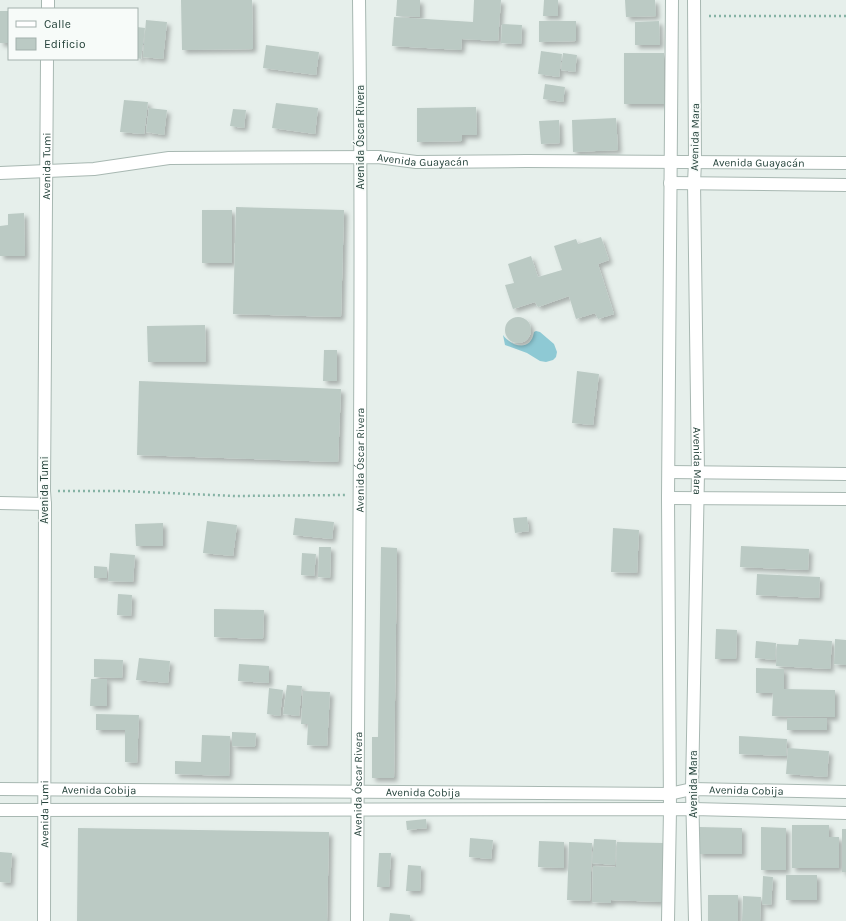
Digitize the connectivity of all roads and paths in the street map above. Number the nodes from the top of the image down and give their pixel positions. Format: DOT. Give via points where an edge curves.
graph roads {
  1 [pos="359,0"];
  2 [pos="672,0"];
  3 [pos="694,0"];
  4 [pos="694,16"];
  5 [pos="846,16"];
  6 [pos="48,60"];
  7 [pos="361,157"];
  8 [pos="670,162"];
  9 [pos="695,162"];
  10 [pos="846,163"];
  11 [pos="47,171"];
  12 [pos="0,173"];
  13 [pos="670,183"];
  14 [pos="694,183"];
  15 [pos="846,185"];
  16 [pos="669,472"];
  17 [pos="698,473"];
  18 [pos="846,474"];
  19 [pos="44,491"];
  20 [pos="359,495"];
  21 [pos="698,497"];
  22 [pos="668,498"];
  23 [pos="846,499"];
  24 [pos="0,503"];
  25 [pos="45,504"];
  26 [pos="0,789"];
  27 [pos="44,789"];
  28 [pos="692,789"];
  29 [pos="357,791"];
  30 [pos="846,792"];
  31 [pos="669,794"];
  32 [pos="693,809"];
  33 [pos="0,810"];
  34 [pos="45,810"];
  35 [pos="358,810"];
  36 [pos="670,810"];
  37 [pos="846,813"];
  38 [pos="44,921"];
  39 [pos="357,921"];
  40 [pos="668,921"];
  41 [pos="694,921"];
  1 -- 7 [label="street, Avenida Óscar Rivera"];
  2 -- 8 [label="street"];
  3 -- 4 [label="street, Avenida Mara"];
  4 -- 5 [label="path"];
  4 -- 9 [label="street, Avenida Mara"];
  6 -- 11 [label="street, Avenida Tumi"];
  7 -- 8 [label="street, Avenida Guayacán" via="416,162"];
  7 -- 11 [label="street, Avenida Guayacán" via="169,158 94,169"];
  7 -- 20 [label="street, Avenida Óscar Rivera"];
  8 -- 9 [label="street, Avenida Guayacán"];
  8 -- 13 [label="street"];
  9 -- 10 [label="street, Avenida Guayacán"];
  9 -- 14 [label="street, Avenida Mara"];
  11 -- 12 [label="street, Avenida Guayacán"];
  11 -- 19 [label="street, Avenida Tumi"];
  13 -- 14 [label="street, Avenida Guayacán"];
  13 -- 16 [label="street"];
  14 -- 15 [label="street, Avenida Guayacán"];
  14 -- 17 [label="street, Avenida Mara"];
  16 -- 17 [label="street"];
  16 -- 22 [label="street"];
  17 -- 18 [label="street"];
  17 -- 21 [label="street, Avenida Mara"];
  19 -- 20 [label="path" via="122,491 235,496"];
  19 -- 25 [label="street, Avenida Tumi"];
  20 -- 29 [label="street, Avenida Óscar Rivera"];
  21 -- 22 [label="street"];
  21 -- 23 [label="street"];
  21 -- 28 [label="street, Avenida Mara"];
  22 -- 31 [label="street"];
  24 -- 25 [label="street"];
  25 -- 27 [label="street, Avenida Tumi"];
  26 -- 27 [label="street, Avenida Cobija"];
  27 -- 29 [label="street, Avenida Cobija"];
  27 -- 34 [label="street, Avenida Tumi"];
  28 -- 30 [label="street, Avenida Cobija"];
  28 -- 31 [label="street, Avenida Cobija"];
  28 -- 32 [label="street, Avenida Mara"];
  29 -- 31 [label="street, Avenida Cobija"];
  29 -- 35 [label="street, Avenida Óscar Rivera"];
  31 -- 36 [label="street"];
  32 -- 36 [label="street, Avenida Cobija"];
  32 -- 37 [label="street, Avenida Cobija"];
  32 -- 41 [label="street, Avenida Mara"];
  33 -- 34 [label="street, Avenida Cobija"];
  34 -- 35 [label="street, Avenida Cobija"];
  34 -- 38 [label="street, Avenida Tumi"];
  35 -- 36 [label="street, Avenida Cobija"];
  35 -- 39 [label="street, Avenida Óscar Rivera"];
  36 -- 40 [label="street"];
}
